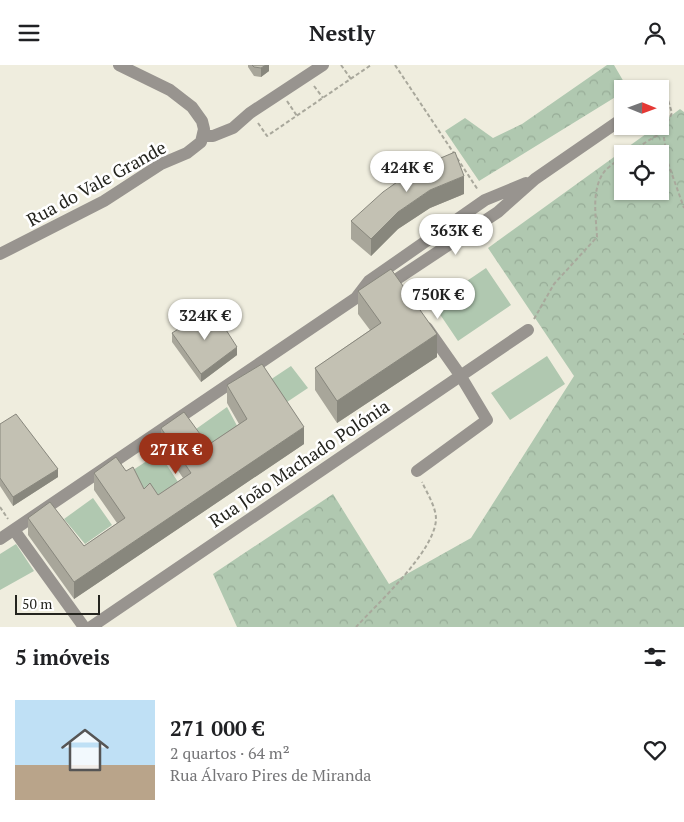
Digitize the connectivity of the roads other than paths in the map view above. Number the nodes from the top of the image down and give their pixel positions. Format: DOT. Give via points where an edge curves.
graph roads {
  1 [pos="119,65"];
  2 [pos="323,65"];
  3 [pos="614,124"];
  4 [pos="204,136"];
  5 [pos="534,179"];
  6 [pos="0,254"];
  7 [pos="356,298"];
  8 [pos="418,316"];
  9 [pos="528,330"];
  10 [pos="460,375"];
  11 [pos="417,471"];
  12 [pos="14,530"];
  13 [pos="0,539"];
  14 [pos="84,627"];
  15 [pos="91,627"];
  1 -- 4 [label="street" via="170,90 192,107 202,121"];
  2 -- 4 [label="street" via="223,133"];
  3 -- 5 [label="street"];
  4 -- 6 [label="street, Rua do Vale Grande" via="187,153 161,164 104,201"];
  5 -- 7 [label="street" via="485,200 369,281"];
  5 -- 7 [label="street" via="498,212 398,286"];
  7 -- 12 [label="street"];
  8 -- 10 [label="street"];
  9 -- 10 [label="street, Rua João Machado Polónia"];
  10 -- 11 [label="street" via="487,420"];
  10 -- 15 [label="street, Rua João Machado Polónia"];
  12 -- 13 [label="street"];
  12 -- 14 [label="street"];
}
